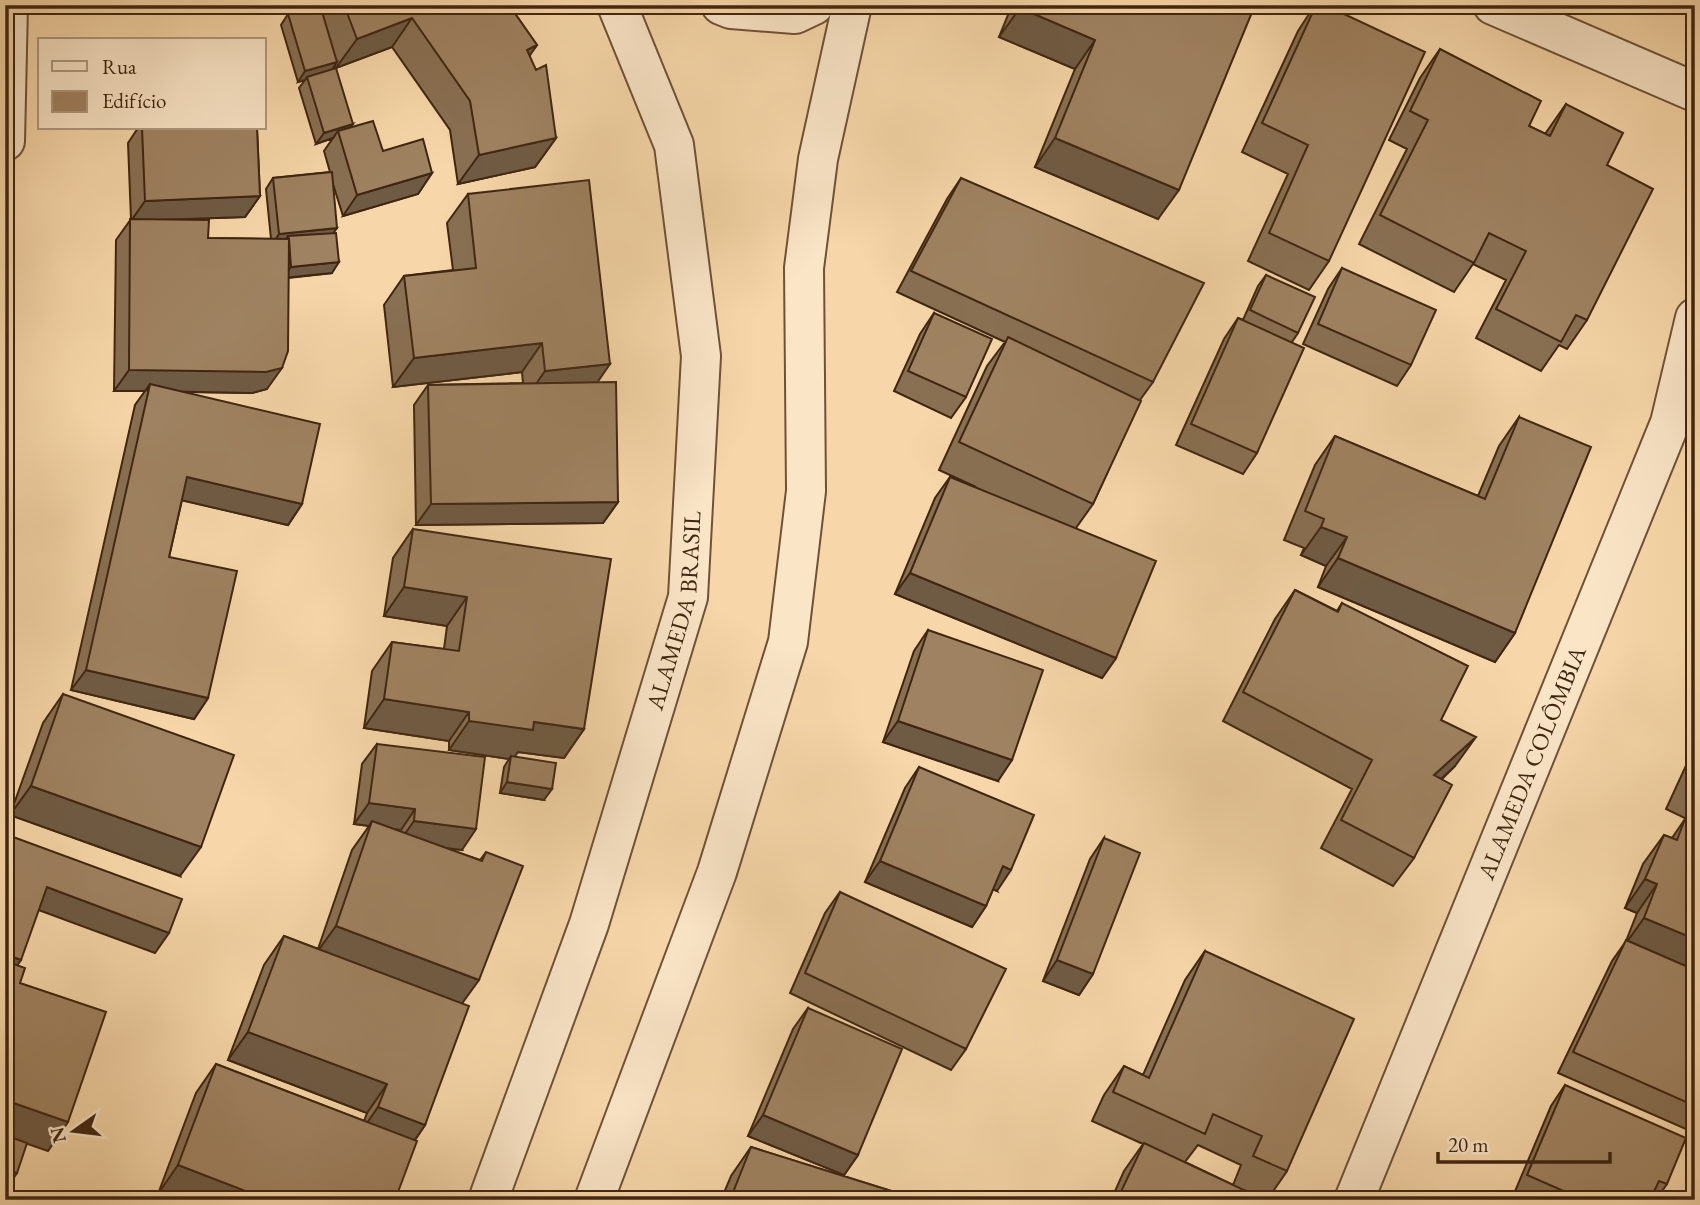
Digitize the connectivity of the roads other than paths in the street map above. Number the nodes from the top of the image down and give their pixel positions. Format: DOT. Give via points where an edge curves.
graph roads {
  1 [pos="8,5"];
  2 [pos="617,5"];
  3 [pos="721,5"];
  4 [pos="814,5"];
  5 [pos="852,5"];
  6 [pos="1493,5"];
  7 [pos="1695,92"];
  8 [pos="5,141"];
  9 [pos="1695,318"];
  10 [pos="488,1200"];
  11 [pos="594,1200"];
  12 [pos="1354,1200"];
  1 -- 8 [label="street"];
  2 -- 10 [label="street, ALAMEDA BRASIL" via="674,145 701,356 688,597 589,925"];
  3 -- 4 [label="street" via="795,14"];
  5 -- 11 [label="street" via="818,159 804,268 806,491 788,642 717,872"];
  6 -- 7 [label="street"];
  9 -- 12 [label="street, ALAMEDA COLÔMBIA" via="1670,423"];
}
